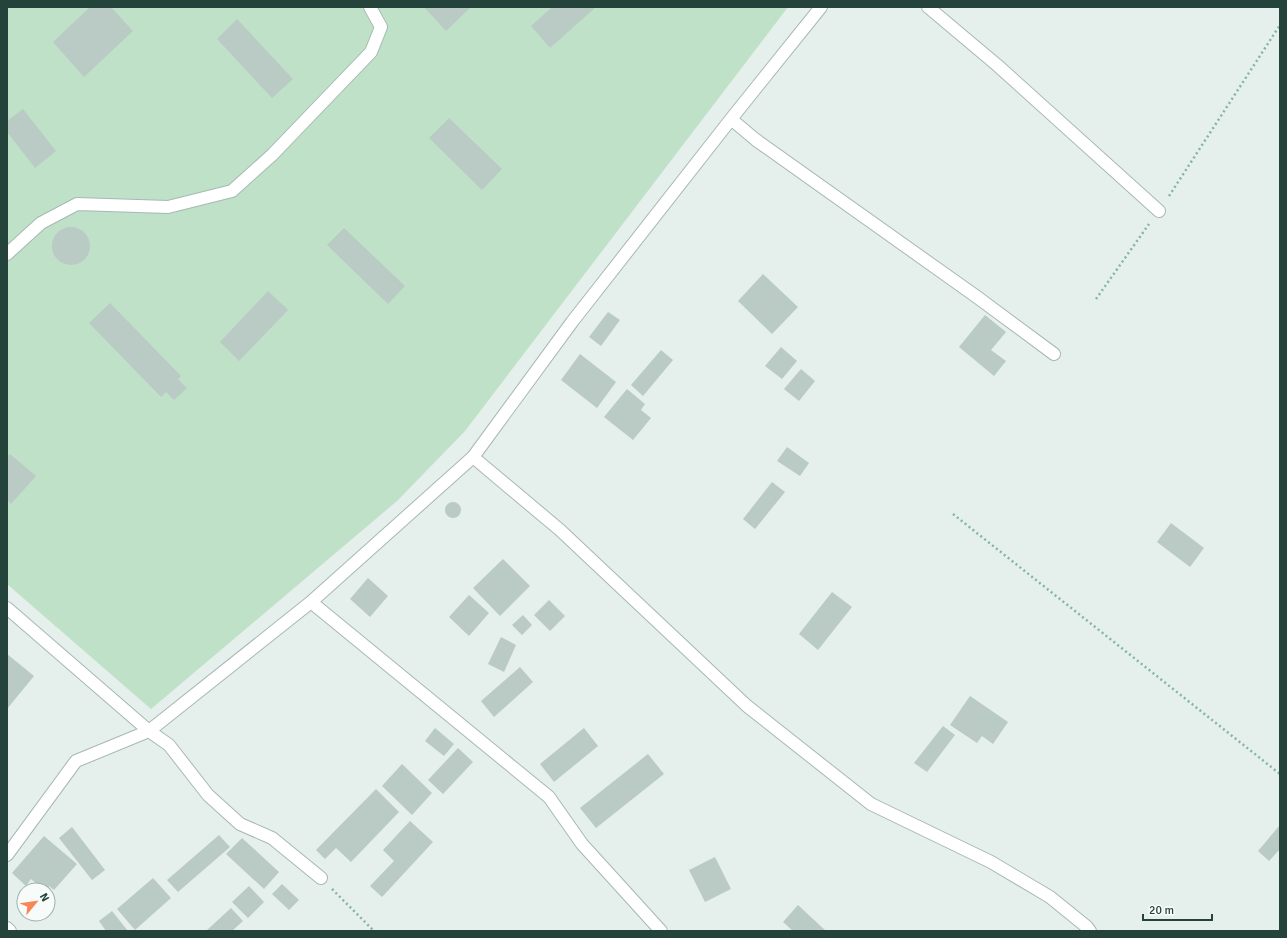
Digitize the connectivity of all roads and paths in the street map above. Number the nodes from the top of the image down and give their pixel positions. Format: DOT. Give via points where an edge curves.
graph roads {
  1 [pos="370,7"];
  2 [pos="821,7"];
  3 [pos="928,7"];
  4 [pos="1280,26"];
  5 [pos="731,119"];
  6 [pos="1159,211"];
  7 [pos="7,254"];
  8 [pos="1096,299"];
  9 [pos="1054,354"];
  10 [pos="473,457"];
  11 [pos="953,514"];
  12 [pos="311,602"];
  13 [pos="7,608"];
  14 [pos="149,731"];
  15 [pos="1280,774"];
  16 [pos="7,855"];
  17 [pos="321,878"];
  18 [pos="7,928"];
  19 [pos="10,931"];
  20 [pos="374,931"];
  21 [pos="661,931"];
  22 [pos="1090,931"];
  1 -- 7 [label="street" via="381,28 371,52 272,155 232,191 168,207 77,204 41,223"];
  2 -- 5 [label="street"];
  3 -- 6 [label="street" via="997,65"];
  4 -- 6 [label="path"];
  5 -- 9 [label="street" via="756,140"];
  5 -- 10 [label="street" via="572,322"];
  6 -- 8 [label="path"];
  10 -- 12 [label="street"];
  10 -- 22 [label="street" via="560,530 747,706 871,804 991,862 1050,896"];
  11 -- 15 [label="path"];
  12 -- 14 [label="street"];
  12 -- 21 [label="street" via="549,797 582,844"];
  13 -- 14 [label="street"];
  14 -- 16 [label="street" via="76,761"];
  14 -- 17 [label="street" via="168,744 208,795 240,824 272,838"];
  17 -- 20 [label="path"];
  18 -- 19 [label="street"];
}
